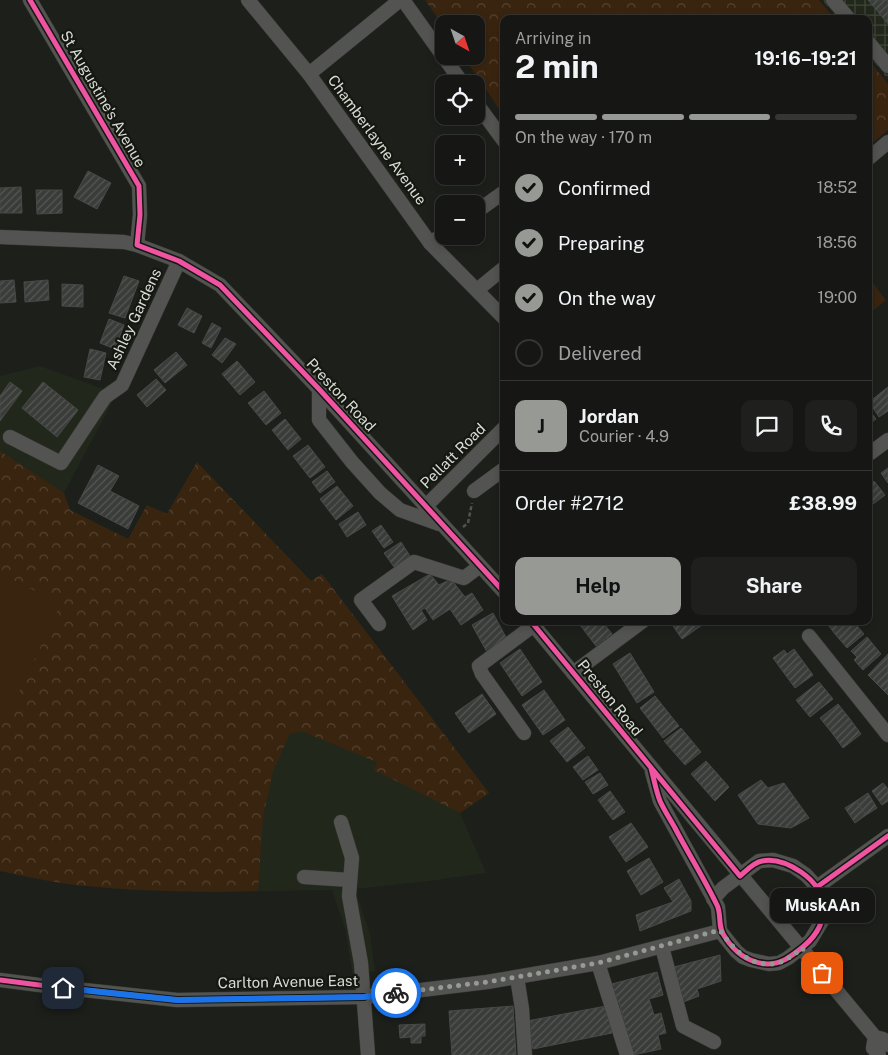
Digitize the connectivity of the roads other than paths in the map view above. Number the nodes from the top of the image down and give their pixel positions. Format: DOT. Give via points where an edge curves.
graph roads {
  1 [pos="30,0"];
  2 [pos="248,0"];
  3 [pos="402,0"];
  4 [pos="833,0"];
  5 [pos="846,15"];
  6 [pos="872,47"];
  7 [pos="888,66"];
  8 [pos="309,74"];
  9 [pos="456,75"];
  10 [pos="485,116"];
  11 [pos="500,136"];
  12 [pos="888,142"];
  13 [pos="872,155"];
  14 [pos="500,195"];
  15 [pos="485,206"];
  16 [pos="0,238"];
  17 [pos="435,240"];
  18 [pos="430,243"];
  19 [pos="137,245"];
  20 [pos="178,261"];
  21 [pos="500,271"];
  22 [pos="477,290"];
  23 [pos="500,314"];
  24 [pos="319,389"];
  25 [pos="500,432"];
  26 [pos="10,437"];
  27 [pos="888,440"];
  28 [pos="872,452"];
  29 [pos="500,472"];
  30 [pos="474,491"];
  31 [pos="425,507"];
  32 [pos="442,525"];
  33 [pos="480,566"];
  34 [pos="500,588"];
  35 [pos="379,624"];
  36 [pos="530,625"];
  37 [pos="534,625"];
  38 [pos="638,625"];
  39 [pos="809,636"];
  40 [pos="573,673"];
  41 [pos="524,733"];
  42 [pos="888,735"];
  43 [pos="651,768"];
  44 [pos="341,822"];
  45 [pos="888,836"];
  46 [pos="740,876"];
  47 [pos="304,877"];
  48 [pos="350,880"];
  49 [pos="817,887"];
  50 [pos="714,899"];
  51 [pos="720,930"];
  52 [pos="662,947"];
  53 [pos="802,948"];
  54 [pos="598,963"];
  55 [pos="517,977"];
  56 [pos="0,980"];
  57 [pos="364,997"];
  58 [pos="875,1037"];
  59 [pos="714,1042"];
  60 [pos="888,1045"];
  61 [pos="368,1055"];
  62 [pos="525,1055"];
  63 [pos="627,1055"];
  64 [pos="879,1055"];
  1 -- 19 [label="street, St Augustine's Avenue" via="139,186"];
  2 -- 8 [label="street, Chamberlayne Avenue"];
  3 -- 8 [label="street"];
  3 -- 9 [label="street"];
  4 -- 5 [label="street"];
  6 -- 7 [label="street"];
  8 -- 18 [label="street, Chamberlayne Avenue"];
  10 -- 11 [label="street"];
  12 -- 13 [label="street"];
  14 -- 15 [label="street"];
  16 -- 19 [label="street, Preston Road" via="99,240"];
  17 -- 18 [label="street"];
  18 -- 22 [label="street, Chamberlayne Avenue"];
  19 -- 20 [label="street, Preston Road"];
  20 -- 24 [label="street, Preston Road" via="220,285"];
  20 -- 26 [label="street, Ashley Gardens" via="122,385 106,397 61,462"];
  21 -- 22 [label="street"];
  22 -- 23 [label="street, Chamberlayne Avenue"];
  24 -- 31 [label="street, Preston Road"];
  24 -- 32 [label="street, Preston Road" via="319,420 380,493 400,510"];
  25 -- 31 [label="street, Pellatt Road"];
  27 -- 28 [label="street"];
  29 -- 30 [label="street"];
  31 -- 32 [label="street, Preston Road"];
  32 -- 33 [label="street, Preston Road"];
  33 -- 34 [label="street, Preston Road"];
  33 -- 35 [label="street" via="464,578 414,562 361,600"];
  36 -- 41 [label="street" via="479,666"];
  37 -- 40 [label="street, Preston Road"];
  38 -- 40 [label="street"];
  39 -- 42 [label="street"];
  40 -- 43 [label="street, Preston Road"];
  43 -- 46 [label="street, Preston Road"];
  43 -- 50 [label="street, Preston Road" via="660,801"];
  44 -- 48 [label="street" via="352,858"];
  45 -- 49 [label="street"];
  46 -- 49 [label="street" via="759,861 773,860 793,866"];
  46 -- 50 [label="street"];
  46 -- 53 [label="street, Preston Road"];
  47 -- 48 [label="street"];
  48 -- 57 [label="street" via="349,896"];
  49 -- 53 [label="street" via="821,896 822,921"];
  50 -- 51 [label="street"];
  51 -- 52 [label="street, Carlton Avenue East"];
  51 -- 53 [label="street" via="743,957 769,964 788,958"];
  52 -- 54 [label="street, Carlton Avenue East"];
  52 -- 59 [label="street" via="683,1026"];
  53 -- 58 [label="street, Preston Road"];
  54 -- 55 [label="street, Carlton Avenue East"];
  54 -- 63 [label="street"];
  55 -- 57 [label="street, Carlton Avenue East"];
  55 -- 62 [label="street"];
  56 -- 57 [label="street, Carlton Avenue East" via="177,1000"];
  57 -- 61 [label="street"];
  58 -- 60 [label="street, Preston Road"];
  58 -- 64 [label="street, Preston Road" via="873,1048"];
}
